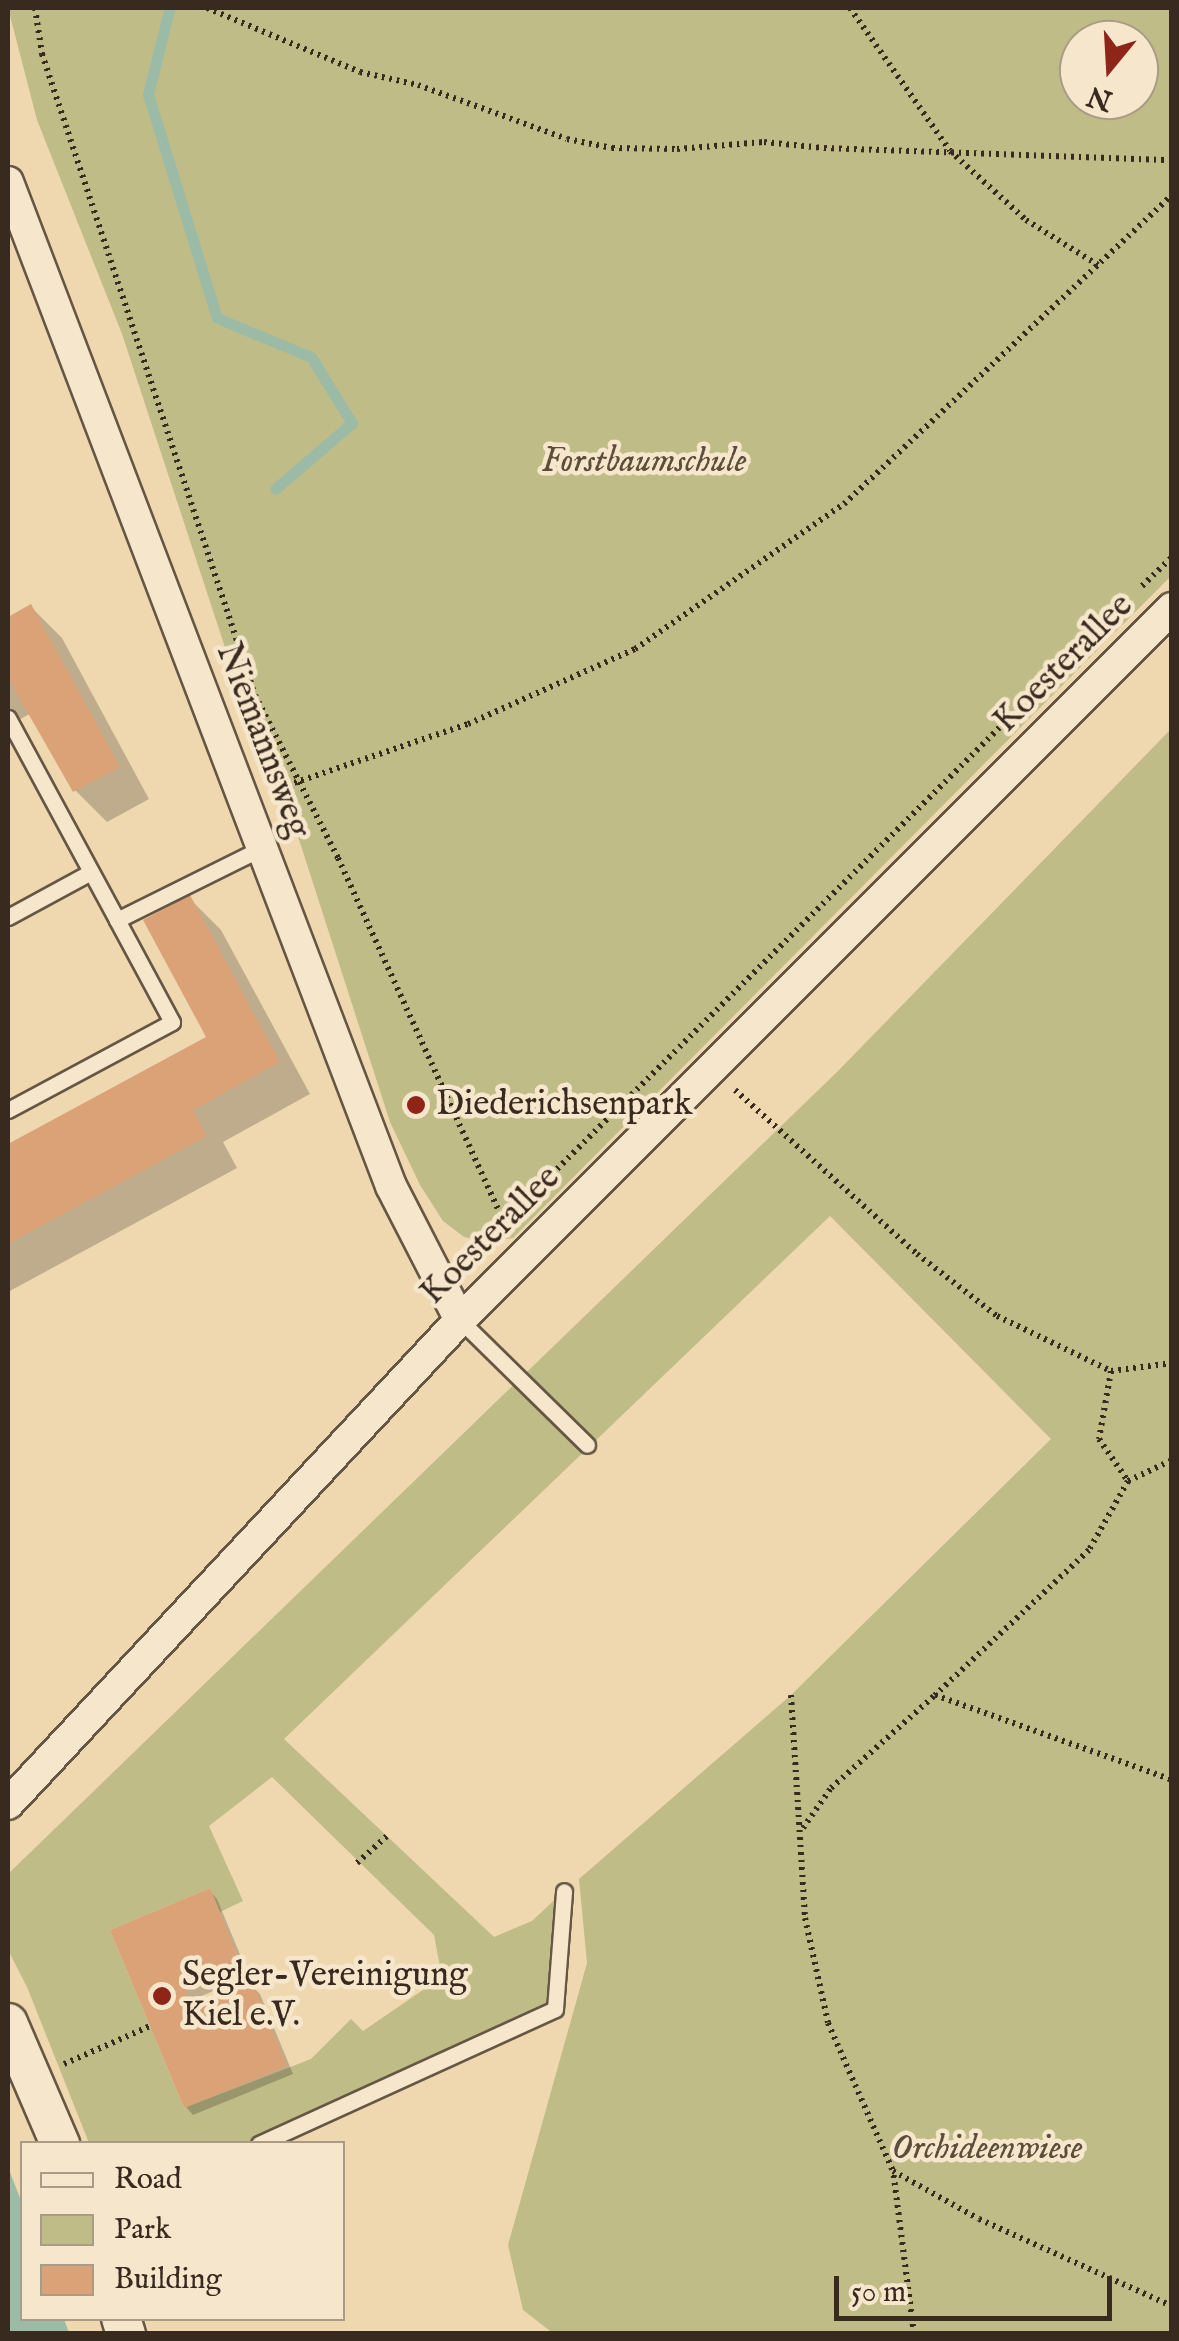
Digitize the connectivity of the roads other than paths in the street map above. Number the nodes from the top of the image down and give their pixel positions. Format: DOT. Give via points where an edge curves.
graph roads {
  1 [pos="8,182"];
  2 [pos="1172,608"];
  3 [pos="8,718"];
  4 [pos="262,848"];
  5 [pos="91,872"];
  6 [pos="8,917"];
  7 [pos="117,920"];
  8 [pos="8,1110"];
  9 [pos="460,1320"];
  10 [pos="586,1446"];
  11 [pos="8,1804"];
  12 [pos="564,1891"];
  13 [pos="8,2023"];
  14 [pos="59,2141"];
  15 [pos="266,2141"];
  1 -- 4 [label="street, Niemannsweg"];
  2 -- 9 [label="street, Koesterallee"];
  3 -- 5 [label="lane"];
  4 -- 7 [label="lane"];
  4 -- 9 [label="street, Niemannsweg" via="391,1186"];
  5 -- 6 [label="lane"];
  5 -- 7 [label="lane"];
  7 -- 8 [label="lane" via="172,1022"];
  9 -- 10 [label="lane"];
  9 -- 11 [label="street, Koesterallee"];
  12 -- 15 [label="lane" via="556,2009"];
  13 -- 14 [label="street"];
}
